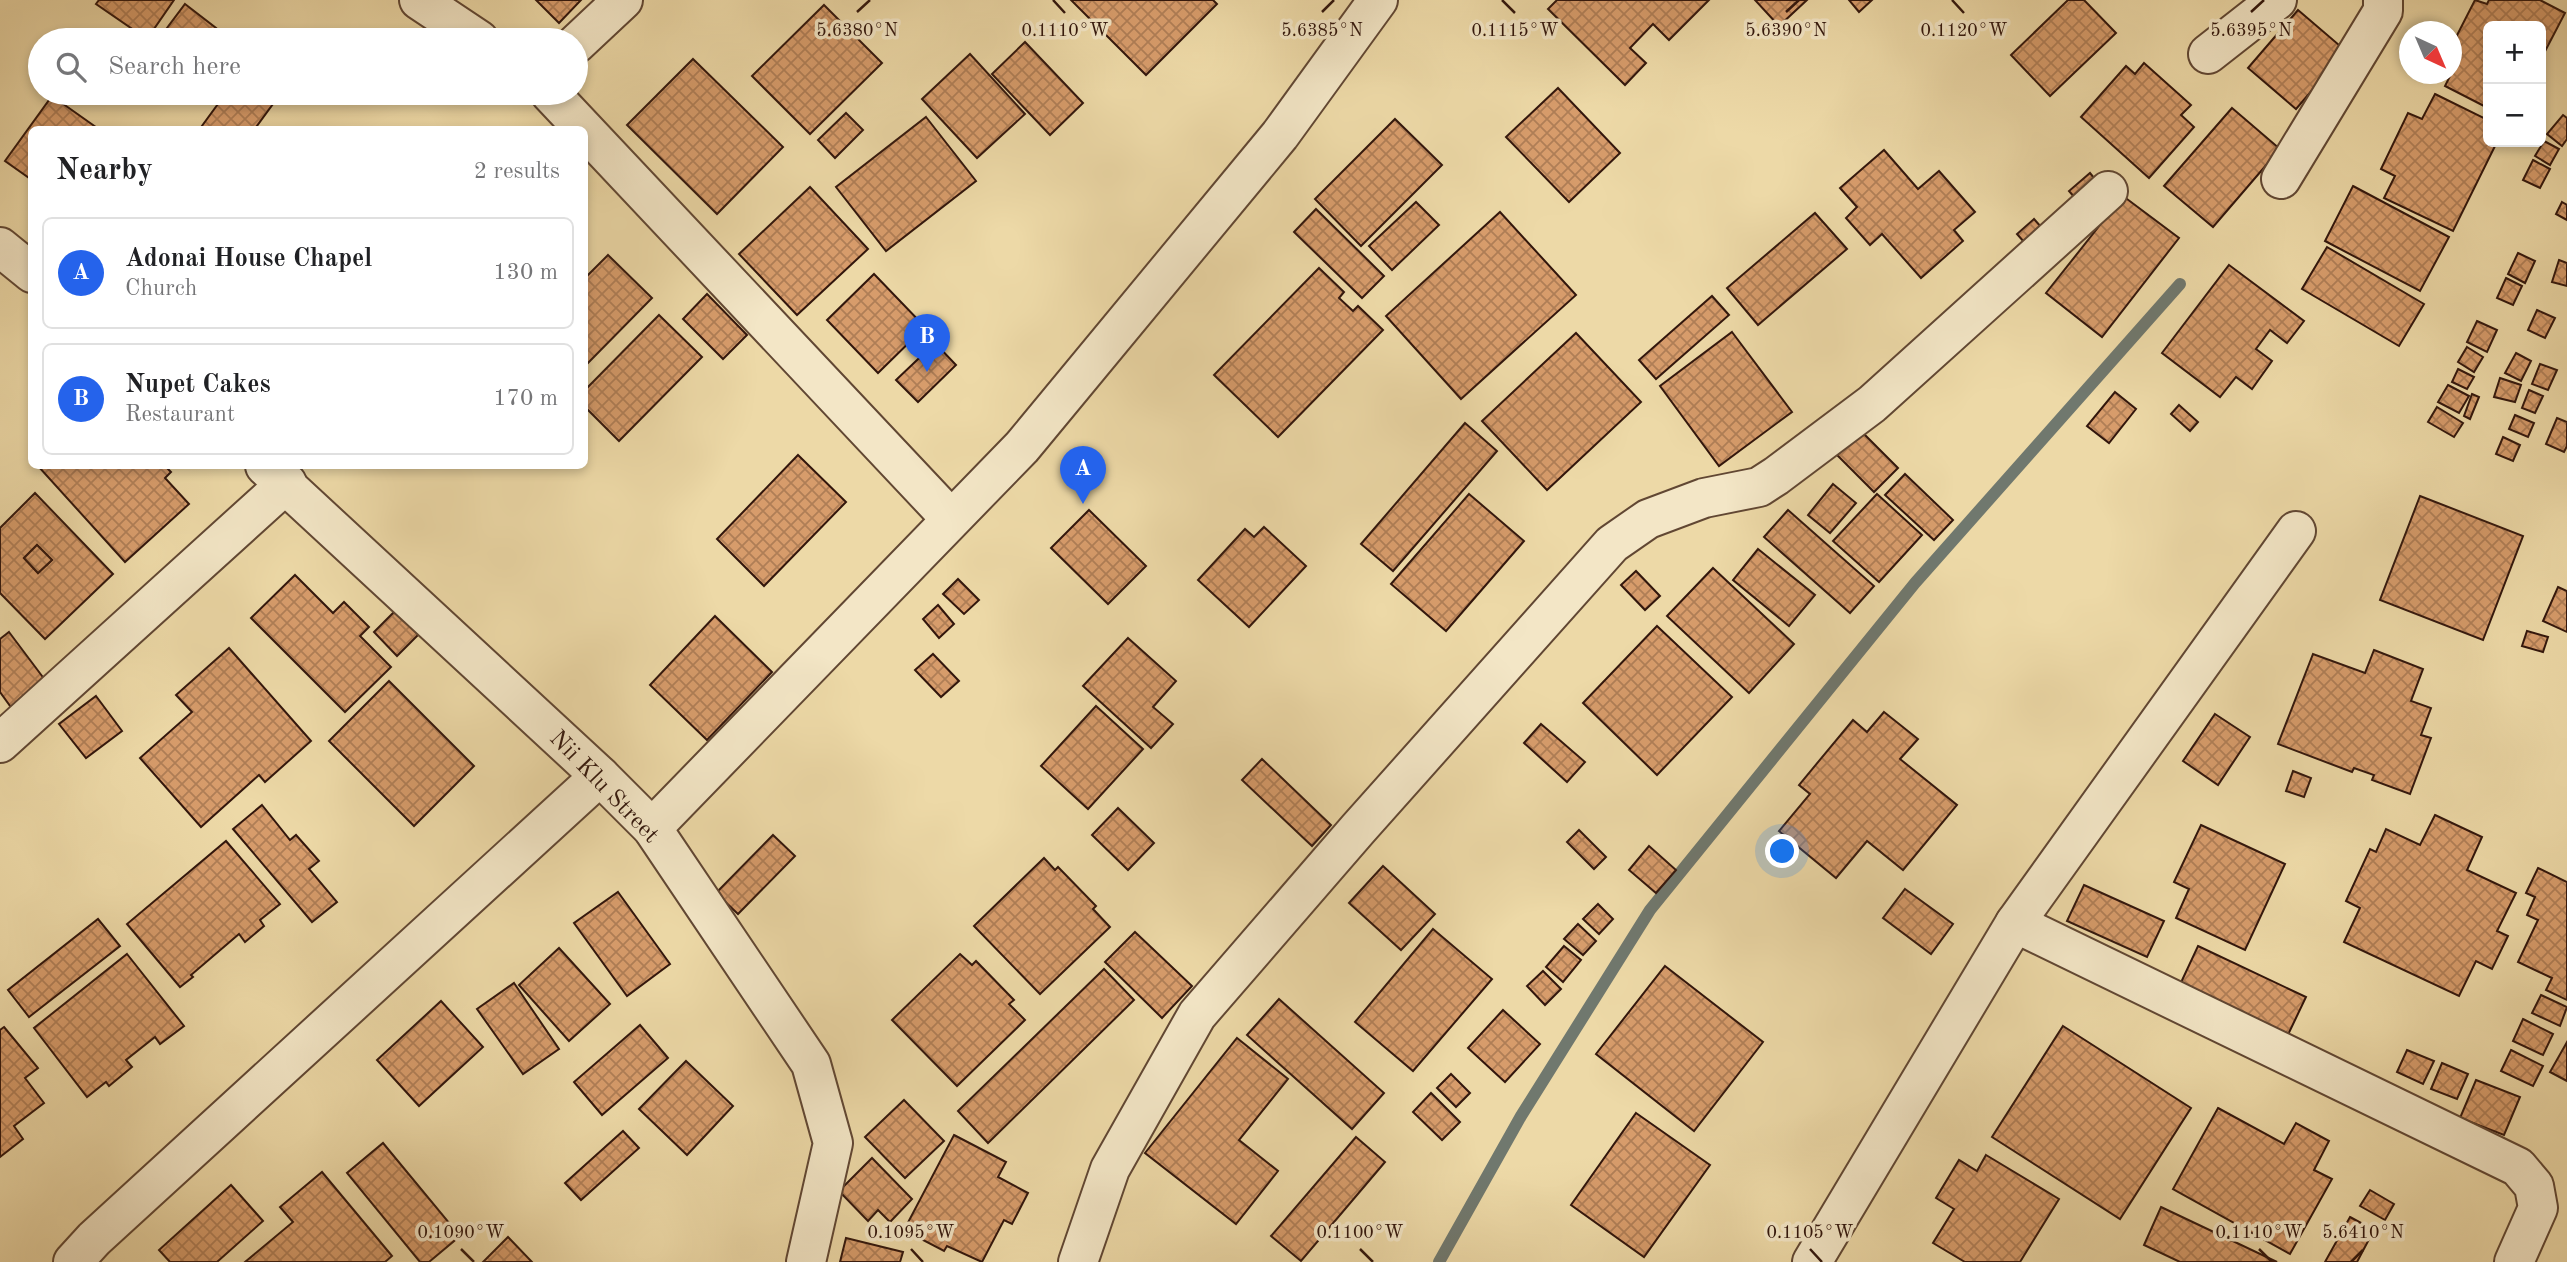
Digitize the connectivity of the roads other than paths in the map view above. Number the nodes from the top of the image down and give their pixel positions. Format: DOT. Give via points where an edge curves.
graph roads {
  1 [pos="419,0"];
  2 [pos="623,0"];
  3 [pos="1378,0"];
  4 [pos="2277,0"];
  5 [pos="2383,0"];
  6 [pos="461,28"];
  7 [pos="588,33"];
  8 [pos="2207,54"];
  9 [pos="561,105"];
  10 [pos="581,126"];
  11 [pos="588,133"];
  12 [pos="2281,179"];
  13 [pos="2108,191"];
  14 [pos="0,247"];
  15 [pos="28,270"];
  16 [pos="276,474"];
  17 [pos="951,519"];
  18 [pos="2296,531"];
  19 [pos="0,743"];
  20 [pos="600,776"];
  21 [pos="652,828"];
  22 [pos="2015,923"];
  23 [pos="94,1254"];
  24 [pos="806,1262"];
  25 [pos="1078,1262"];
  26 [pos="1812,1262"];
  27 [pos="2514,1262"];
  1 -- 6 [label="street"];
  2 -- 7 [label="street"];
  3 -- 17 [label="street" via="1280,135 1022,447"];
  4 -- 8 [label="street"];
  5 -- 12 [label="street" via="2383,10"];
  9 -- 10 [label="street"];
  11 -- 17 [label="street"];
  13 -- 25 [label="street" via="1872,404 1776,476 1759,487 1704,498 1648,519 1612,544 1197,1015 1110,1169"];
  14 -- 15 [label="street"];
  16 -- 19 [label="street"];
  16 -- 20 [label="street, Nii Klu Street"];
  17 -- 21 [label="street"];
  18 -- 22 [label="street"];
  20 -- 21 [label="street, Nii Klu Street"];
  20 -- 23 [label="street"];
  21 -- 24 [label="street, Nii Klu Street" via="811,1064 833,1143"];
  22 -- 26 [label="street"];
  22 -- 27 [label="street" via="2518,1167 2535,1186 2538,1208"];
}
